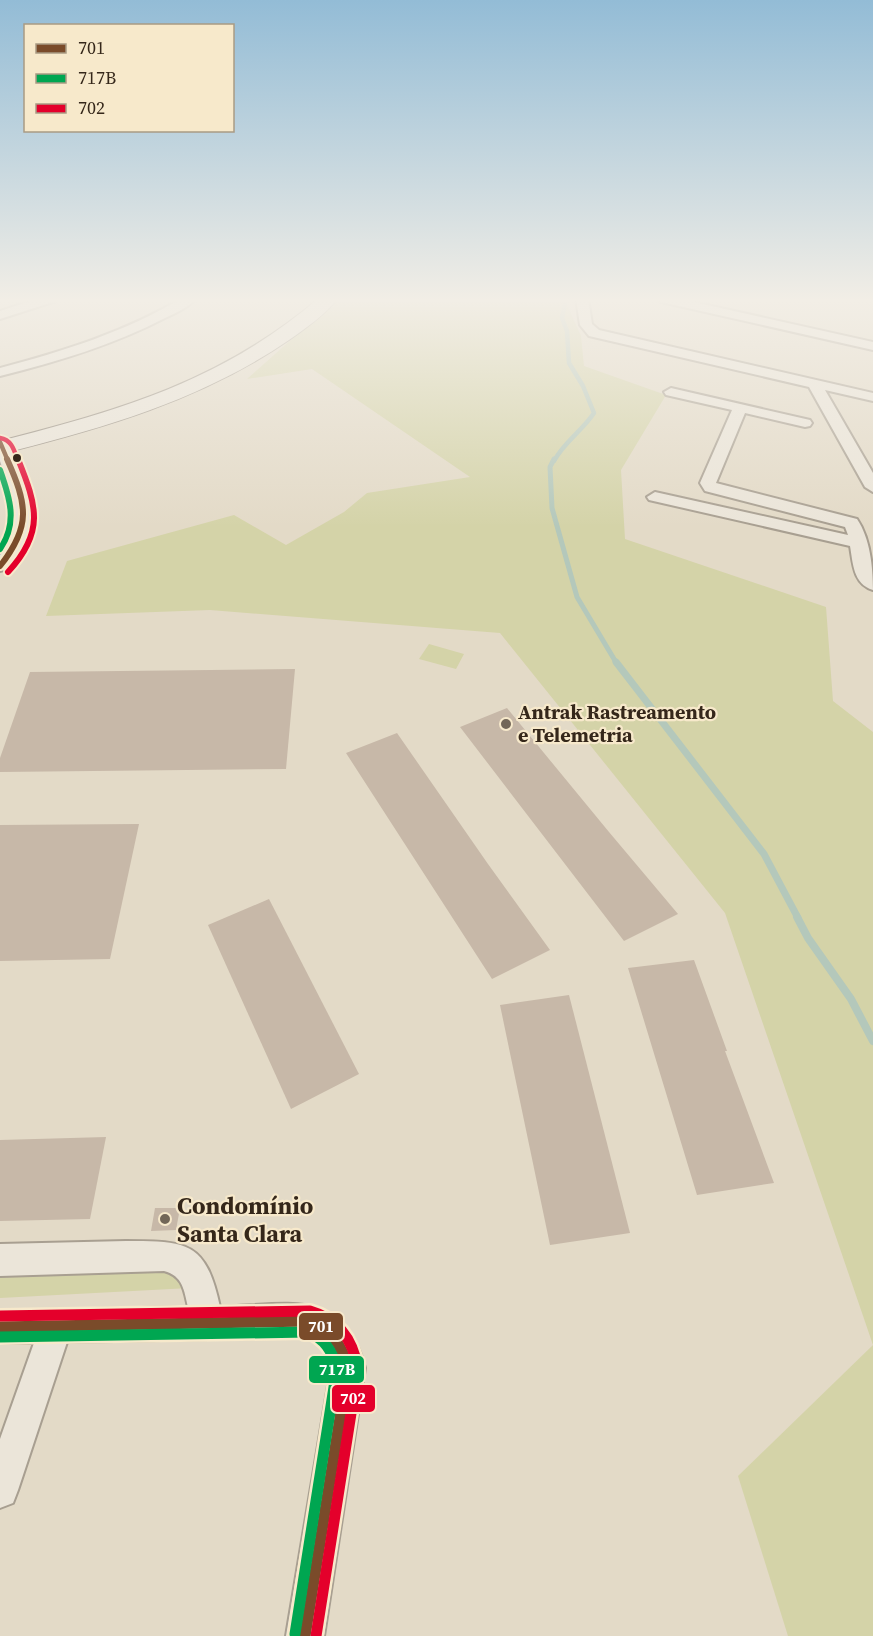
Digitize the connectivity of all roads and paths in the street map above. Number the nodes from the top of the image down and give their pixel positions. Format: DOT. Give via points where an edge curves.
graph roads {
  1 [pos="199,374"];
  2 [pos="218,374"];
  3 [pos="776,374"];
  4 [pos="814,383"];
  5 [pos="671,392"];
  6 [pos="873,397"];
  7 [pos="740,408"];
  8 [pos="804,423"];
  9 [pos="1,444"];
  10 [pos="873,487"];
  11 [pos="655,497"];
  12 [pos="857,542"];
  13 [pos="0,566"];
  14 [pos="873,584"];
  15 [pos="0,1260"];
  16 [pos="207,1323"];
  17 [pos="56,1326"];
  18 [pos="0,1327"];
  19 [pos="0,1490"];
  20 [pos="305,1636"];
  1 -- 9 [label="street" via="125,405"];
  2 -- 9 [label="street" via="110,419"];
  3 -- 4 [label="street"];
  4 -- 6 [label="street"];
  4 -- 10 [label="street"];
  5 -- 7 [label="street"];
  7 -- 8 [label="street"];
  7 -- 12 [label="street" via="708,483 711,488 843,520 855,529"];
  9 -- 13 [label="street" via="21,497 24,520 20,539"];
  11 -- 12 [label="street"];
  12 -- 14 [label="street" via="865,577"];
  15 -- 16 [label="street" via="155,1256 178,1259 198,1279"];
  16 -- 17 [label="street"];
  16 -- 20 [label="street" via="309,1321 322,1324 333,1333 344,1350 348,1368"];
  17 -- 18 [label="street"];
  17 -- 19 [label="street"];
}
